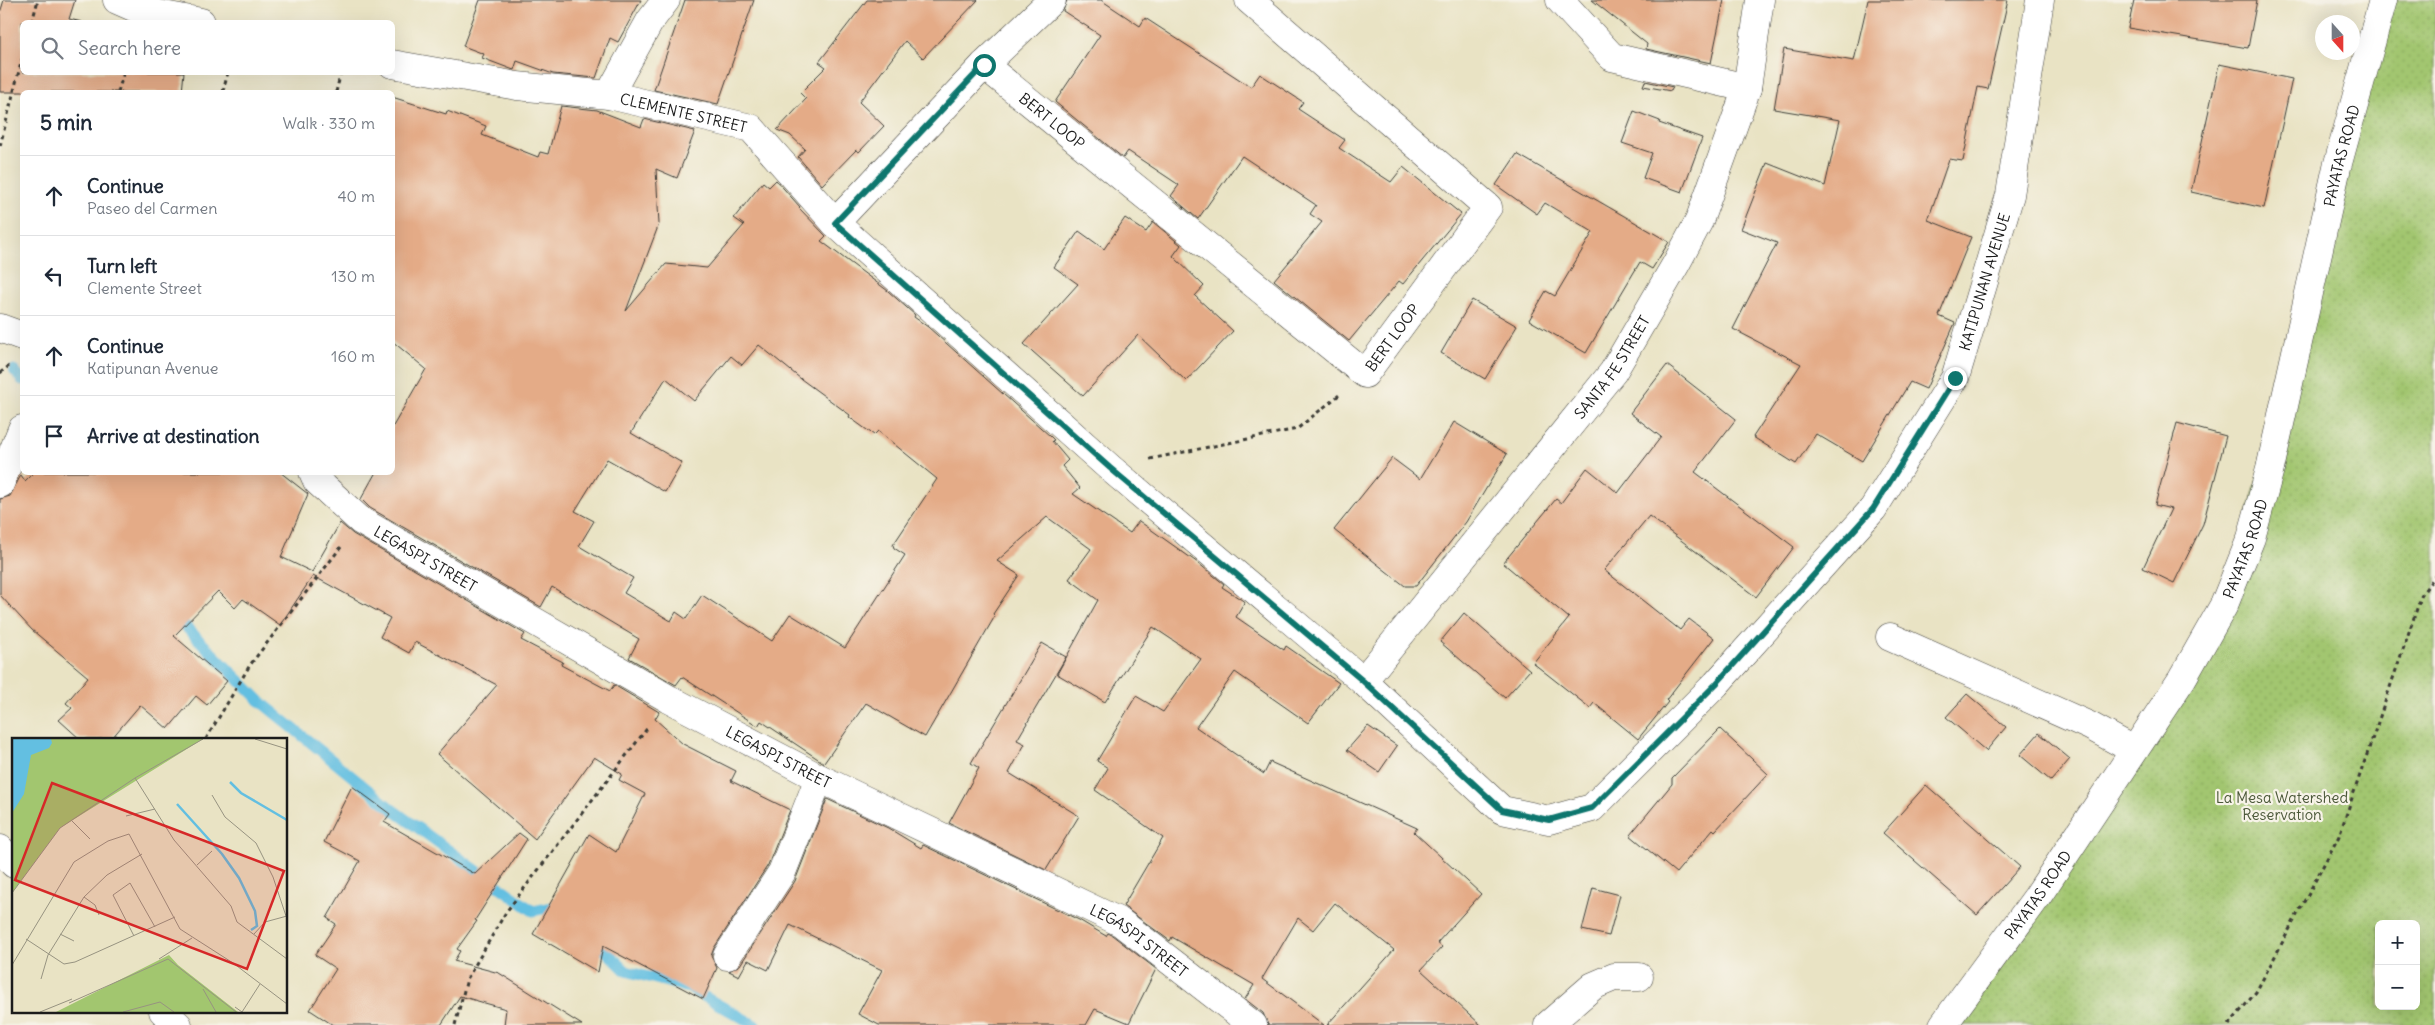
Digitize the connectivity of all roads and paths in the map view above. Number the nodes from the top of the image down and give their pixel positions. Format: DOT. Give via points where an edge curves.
graph roads {
  1 [pos="38,0"];
  2 [pos="117,0"];
  3 [pos="666,0"];
  4 [pos="1052,0"];
  5 [pos="1248,0"];
  6 [pos="1560,0"];
  7 [pos="1760,0"];
  8 [pos="2040,0"];
  9 [pos="2383,0"];
  10 [pos="33,20"];
  11 [pos="190,20"];
  12 [pos="395,65"];
  13 [pos="984,65"];
  14 [pos="20,67"];
  15 [pos="123,75"];
  16 [pos="227,75"];
  17 [pos="340,75"];
  18 [pos="1747,88"];
  19 [pos="119,90"];
  20 [pos="224,90"];
  21 [pos="336,90"];
  22 [pos="609,95"];
  23 [pos="0,146"];
  24 [pos="835,223"];
  25 [pos="0,328"];
  26 [pos="20,335"];
  27 [pos="1365,374"];
  28 [pos="20,434"];
  29 [pos="1110,468"];
  30 [pos="314,475"];
  31 [pos="0,484"];
  32 [pos="360,521"];
  33 [pos="2435,576"];
  34 [pos="1890,637"];
  35 [pos="1363,681"];
  36 [pos="669,699"];
  37 [pos="207,738"];
  38 [pos="2134,750"];
  39 [pos="819,778"];
  40 [pos="0,848"];
  41 [pos="12,862"];
  42 [pos="727,956"];
  43 [pos="1639,977"];
  44 [pos="164,1012"];
  45 [pos="178,1025"];
  46 [pos="455,1025"];
  47 [pos="1253,1025"];
  48 [pos="1548,1025"];
  49 [pos="1943,1025"];
  50 [pos="2229,1025"];
  1 -- 10 [label="path"];
  2 -- 11 [label="street" via="142,11"];
  3 -- 22 [label="street" via="650,21"];
  4 -- 13 [label="street"];
  5 -- 27 [label="street, BERT LOOP" via="1488,207"];
  6 -- 18 [label="street" via="1612,57"];
  7 -- 18 [label="street, SANTA FE STREET"];
  8 -- 35 [label="street, KATIPUNAN AVENUE" via="2010,195 1955,378 1873,509 1716,684 1592,808 1549,820 1502,810"];
  9 -- 38 [label="street, PAYATAS ROAD" via="2337,167 2270,469 2251,538 2206,640"];
  12 -- 22 [label="street, CLEMENTE STREET" via="517,86"];
  13 -- 24 [label="street"];
  13 -- 27 [label="street, BERT LOOP"];
  14 -- 23 [label="path"];
  15 -- 19 [label="path"];
  16 -- 20 [label="path"];
  17 -- 21 [label="path"];
  18 -- 35 [label="street, SANTA FE STREET" via="1699,221 1613,372"];
  22 -- 24 [label="street, CLEMENTE STREET" via="751,128"];
  24 -- 29 [label="street, CLEMENTE STREET"];
  25 -- 26 [label="street"];
  27 -- 29 [label="path" via="1297,429"];
  28 -- 31 [label="street"];
  29 -- 35 [label="street, CLEMENTE STREET"];
  30 -- 32 [label="street, LEGASPI STREET"];
  32 -- 36 [label="street, LEGASPI STREET"];
  32 -- 37 [label="path" via="250,665"];
  33 -- 50 [label="path" via="2422,594 2339,836 2256,992"];
  34 -- 38 [label="street" via="2090,726"];
  36 -- 39 [label="street, LEGASPI STREET"];
  36 -- 46 [label="path" via="506,912 467,979"];
  38 -- 49 [label="street, PAYATAS ROAD" via="2037,897"];
  39 -- 42 [label="street" via="782,872"];
  39 -- 47 [label="street, LEGASPI STREET" via="1120,922"];
  40 -- 41 [label="street"];
  43 -- 48 [label="street" via="1614,977 1593,986"];
  44 -- 45 [label="street"];
}
